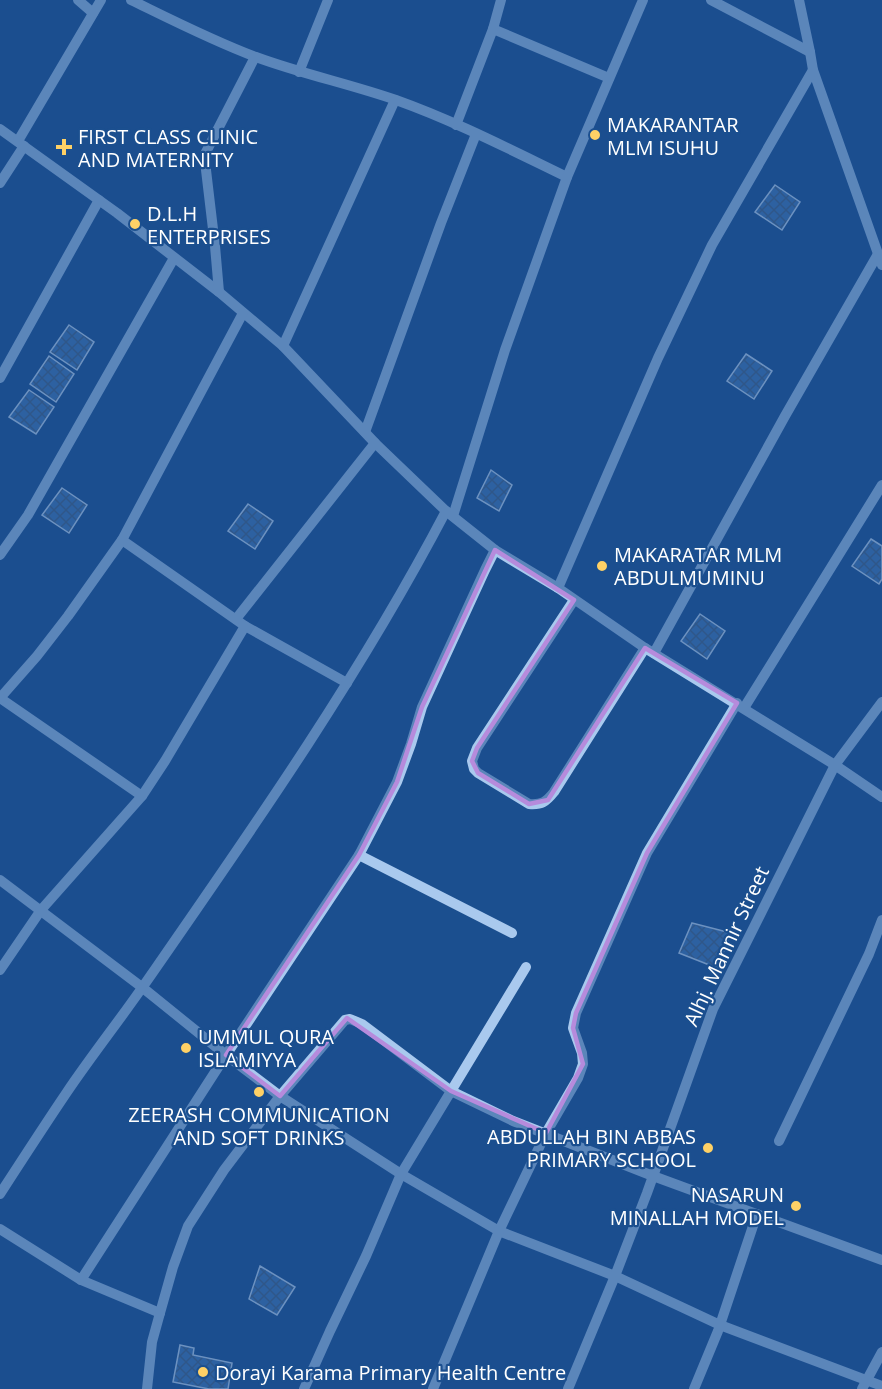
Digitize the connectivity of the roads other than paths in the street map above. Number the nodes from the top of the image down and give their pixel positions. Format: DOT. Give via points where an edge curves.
graph roads {
  1 [pos="78,0"];
  2 [pos="101,0"];
  3 [pos="131,0"];
  4 [pos="328,0"];
  5 [pos="501,0"];
  6 [pos="644,0"];
  7 [pos="711,0"];
  8 [pos="799,0"];
  9 [pos="93,13"];
  10 [pos="493,29"];
  11 [pos="810,52"];
  12 [pos="255,57"];
  13 [pos="813,70"];
  14 [pos="298,72"];
  15 [pos="609,78"];
  16 [pos="395,100"];
  17 [pos="456,125"];
  18 [pos="0,129"];
  19 [pos="476,134"];
  20 [pos="21,144"];
  21 [pos="567,177"];
  22 [pos="0,183"];
  23 [pos="99,200"];
  24 [pos="878,254"];
  25 [pos="174,258"];
  26 [pos="882,265"];
  27 [pos="219,292"];
  28 [pos="243,313"];
  29 [pos="283,346"];
  30 [pos="0,378"];
  31 [pos="365,432"];
  32 [pos="375,443"];
  33 [pos="882,485"];
  34 [pos="450,514"];
  35 [pos="122,540"];
  36 [pos="495,550"];
  37 [pos="0,555"];
  38 [pos="558,588"];
  39 [pos="574,600"];
  40 [pos="240,622"];
  41 [pos="650,650"];
  42 [pos="347,683"];
  43 [pos="0,698"];
  44 [pos="882,702"];
  45 [pos="740,706"];
  46 [pos="835,765"];
  47 [pos="142,796"];
  48 [pos="882,797"];
  49 [pos="359,855"];
  50 [pos="0,880"];
  51 [pos="40,910"];
  52 [pos="882,920"];
  53 [pos="512,933"];
  54 [pos="526,967"];
  55 [pos="0,970"];
  56 [pos="143,987"];
  57 [pos="226,1055"];
  58 [pos="451,1091"];
  59 [pos="280,1096"];
  60 [pos="546,1133"];
  61 [pos="779,1141"];
  62 [pos="400,1174"];
  63 [pos="653,1176"];
  64 [pos="0,1194"];
  65 [pos="757,1215"];
  66 [pos="0,1229"];
  67 [pos="499,1231"];
  68 [pos="882,1260"];
  69 [pos="615,1276"];
  70 [pos="81,1280"];
  71 [pos="160,1313"];
  72 [pos="720,1325"];
  73 [pos="882,1352"];
  74 [pos="864,1384"];
  75 [pos="882,1386"];
  76 [pos="147,1389"];
  77 [pos="304,1389"];
  78 [pos="433,1389"];
  79 [pos="568,1389"];
  80 [pos="694,1389"];
  1 -- 9 [label="street"];
  2 -- 9 [label="street"];
  3 -- 12 [label="street"];
  4 -- 14 [label="street"];
  5 -- 10 [label="street"];
  6 -- 15 [label="street"];
  7 -- 11 [label="street"];
  8 -- 11 [label="street"];
  9 -- 20 [label="street"];
  10 -- 15 [label="street"];
  10 -- 17 [label="street"];
  11 -- 13 [label="street"];
  12 -- 14 [label="street"];
  12 -- 27 [label="street" via="205,154"];
  13 -- 24 [label="street"];
  13 -- 38 [label="street" via="712,245"];
  14 -- 16 [label="street"];
  15 -- 21 [label="street"];
  16 -- 17 [label="street"];
  16 -- 29 [label="street"];
  17 -- 19 [label="street"];
  18 -- 20 [label="street"];
  19 -- 21 [label="street"];
  19 -- 31 [label="street"];
  20 -- 22 [label="street"];
  20 -- 23 [label="street"];
  21 -- 34 [label="street"];
  23 -- 25 [label="street"];
  23 -- 30 [label="street"];
  24 -- 26 [label="street"];
  24 -- 41 [label="street"];
  25 -- 27 [label="street"];
  25 -- 37 [label="street" via="28,515"];
  27 -- 28 [label="street"];
  28 -- 29 [label="street"];
  28 -- 35 [label="street"];
  29 -- 31 [label="street"];
  31 -- 32 [label="street"];
  32 -- 34 [label="street"];
  32 -- 40 [label="street"];
  33 -- 45 [label="street"];
  34 -- 36 [label="street"];
  34 -- 42 [label="street"];
  35 -- 40 [label="street"];
  35 -- 43 [label="street" via="37,656"];
  36 -- 38 [label="street"];
  36 -- 49 [label="street" via="422,707 397,782"];
  38 -- 39 [label="street"];
  39 -- 41 [label="street"];
  39 -- 41 [label="street" via="477,748 472,761 478,773 529,804 539,805 548,800"];
  40 -- 42 [label="street"];
  40 -- 47 [label="street"];
  41 -- 45 [label="street"];
  42 -- 56 [label="street"];
  43 -- 47 [label="street"];
  44 -- 46 [label="street, Alhj. Mannir Street"];
  45 -- 46 [label="street"];
  45 -- 60 [label="street" via="647,853 576,1013 573,1028 583,1064"];
  46 -- 48 [label="street"];
  46 -- 63 [label="street, Alhj. Mannir Street" via="713,1009"];
  47 -- 51 [label="street"];
  49 -- 53 [label="street"];
  49 -- 57 [label="street"];
  50 -- 51 [label="street"];
  51 -- 55 [label="street"];
  51 -- 56 [label="street"];
  52 -- 61 [label="street"];
  54 -- 58 [label="street"];
  56 -- 57 [label="street"];
  56 -- 64 [label="street" via="68,1090"];
  57 -- 59 [label="street"];
  57 -- 70 [label="street"];
  58 -- 59 [label="street" via="350,1019 345,1020"];
  58 -- 60 [label="street"];
  58 -- 62 [label="street"];
  59 -- 62 [label="street"];
  59 -- 71 [label="street" via="188,1226"];
  60 -- 63 [label="street"];
  60 -- 67 [label="street"];
  62 -- 67 [label="street"];
  62 -- 77 [label="street"];
  63 -- 65 [label="street"];
  63 -- 69 [label="street, Alhj. Mannir Street"];
  65 -- 68 [label="street"];
  65 -- 72 [label="street"];
  66 -- 70 [label="street"];
  67 -- 69 [label="street"];
  67 -- 78 [label="street"];
  69 -- 72 [label="street"];
  69 -- 79 [label="street, Alhj. Mannir Street"];
  70 -- 71 [label="street"];
  71 -- 76 [label="street"];
  72 -- 74 [label="street"];
  72 -- 80 [label="street"];
  73 -- 74 [label="street"];
  74 -- 75 [label="street"];
}
